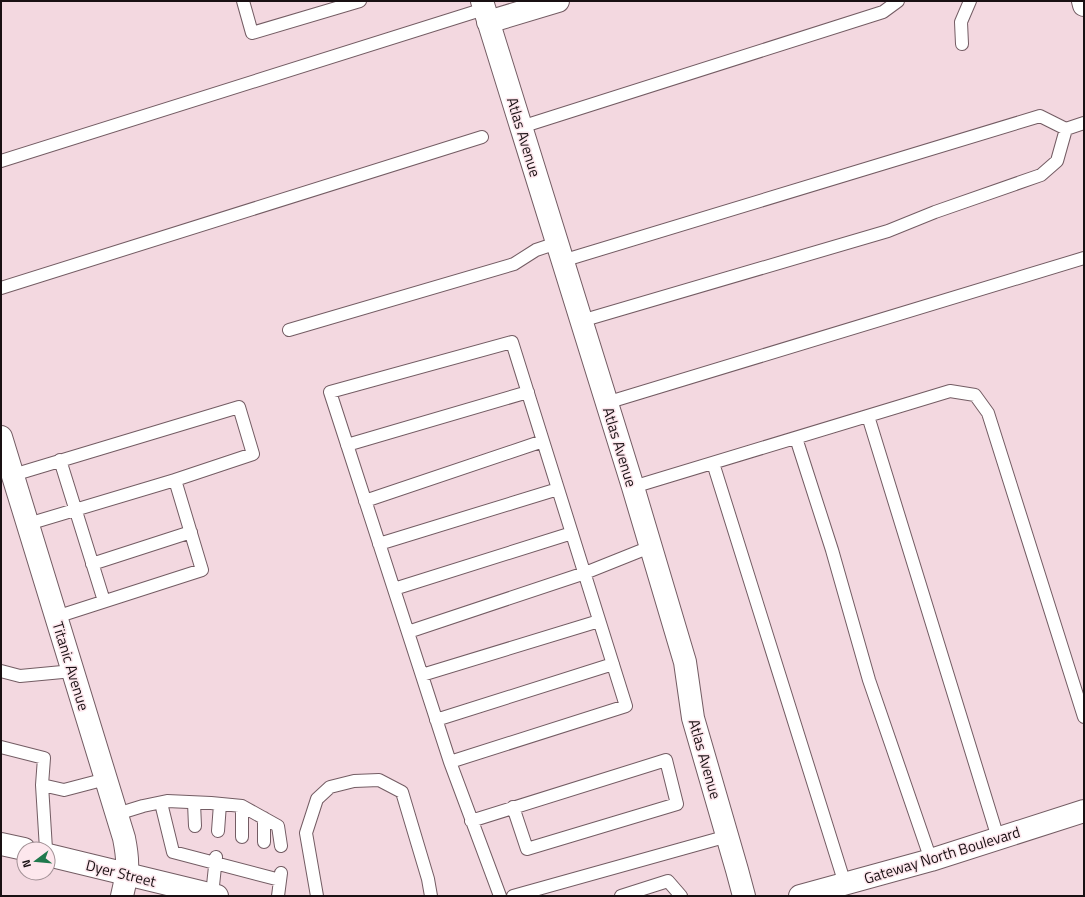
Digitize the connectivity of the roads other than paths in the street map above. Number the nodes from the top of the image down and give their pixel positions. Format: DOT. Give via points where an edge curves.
graph roads {
  1 [pos="243,1"];
  2 [pos="360,1"];
  3 [pos="558,1"];
  4 [pos="898,1"];
  5 [pos="970,1"];
  6 [pos="1083,1"];
  7 [pos="1084,5"];
  8 [pos="485,11"];
  9 [pos="962,44"];
  10 [pos="1084,123"];
  11 [pos="521,127"];
  12 [pos="1066,129"];
  13 [pos="482,138"];
  14 [pos="1,161"];
  15 [pos="560,252"];
  16 [pos="1084,258"];
  17 [pos="1,288"];
  18 [pos="581,321"];
  19 [pos="289,330"];
  20 [pos="528,392"];
  21 [pos="606,403"];
  22 [pos="868,416"];
  23 [pos="1,437"];
  24 [pos="796,438"];
  25 [pos="543,441"];
  26 [pos="347,445"];
  27 [pos="60,460"];
  28 [pos="713,463"];
  29 [pos="12,475"];
  30 [pos="175,480"];
  31 [pos="633,487"];
  32 [pos="558,489"];
  33 [pos="365,501"];
  34 [pos="75,510"];
  35 [pos="28,524"];
  36 [pos="191,532"];
  37 [pos="572,533"];
  38 [pos="379,544"];
  39 [pos="650,547"];
  40 [pos="92,564"];
  41 [pos="585,573"];
  42 [pos="394,589"];
  43 [pos="104,601"];
  44 [pos="56,617"];
  45 [pos="599,621"];
  46 [pos="408,632"];
  47 [pos="613,664"];
  48 [pos="1,671"];
  49 [pos="73,671"];
  50 [pos="422,675"];
  51 [pos="1084,718"];
  52 [pos="436,720"];
  53 [pos="1,747"];
  54 [pos="450,762"];
  55 [pos="106,779"];
  56 [pos="42,785"];
  57 [pos="160,803"];
  58 [pos="194,803"];
  59 [pos="220,804"];
  60 [pos="242,806"];
  61 [pos="513,807"];
  62 [pos="1084,811"];
  63 [pos="117,814"];
  64 [pos="264,818"];
  65 [pos="471,821"];
  66 [pos="195,826"];
  67 [pos="218,831"];
  68 [pos="242,836"];
  69 [pos="728,836"];
  70 [pos="998,838"];
  71 [pos="46,841"];
  72 [pos="264,842"];
  73 [pos="1,844"];
  74 [pos="281,846"];
  75 [pos="16,847"];
  76 [pos="56,857"];
  77 [pos="216,860"];
  78 [pos="931,860"];
  79 [pos="127,874"];
  80 [pos="845,884"];
  81 [pos="816,893"];
  82 [pos="215,895"];
  83 [pos="122,896"];
  84 [pos="278,896"];
  85 [pos="317,896"];
  86 [pos="431,896"];
  87 [pos="500,896"];
  88 [pos="513,896"];
  89 [pos="621,896"];
  90 [pos="681,896"];
  91 [pos="744,896"];
  92 [pos="800,896"];
  1 -- 2 [label="lane" via="252,33"];
  3 -- 8 [label="street"];
  4 -- 11 [label="lane" via="883,12"];
  5 -- 9 [label="lane" via="961,22"];
  6 -- 7 [label="street"];
  8 -- 11 [label="street, Atlas Avenue"];
  8 -- 14 [label="lane"];
  10 -- 12 [label="lane"];
  11 -- 15 [label="street, Atlas Avenue"];
  12 -- 15 [label="lane" via="1040,116"];
  12 -- 18 [label="lane" via="1057,161 1041,175 888,231"];
  13 -- 17 [label="lane"];
  15 -- 18 [label="street, Atlas Avenue"];
  15 -- 19 [label="lane" via="536,250 514,264"];
  16 -- 21 [label="lane"];
  18 -- 21 [label="street, Atlas Avenue"];
  20 -- 25 [label="lane"];
  20 -- 26 [label="lane"];
  20 -- 26 [label="lane" via="512,342 330,392"];
  21 -- 31 [label="street, Atlas Avenue"];
  22 -- 24 [label="lane"];
  22 -- 51 [label="lane" via="950,391 975,396 988,413"];
  22 -- 70 [label="lane"];
  23 -- 29 [label="street, Titanic Avenue"];
  24 -- 28 [label="lane"];
  24 -- 78 [label="lane" via="832,550 869,680"];
  25 -- 32 [label="lane"];
  25 -- 33 [label="lane"];
  26 -- 33 [label="lane"];
  27 -- 29 [label="lane"];
  27 -- 30 [label="lane" via="239,407 253,454"];
  27 -- 34 [label="lane"];
  28 -- 31 [label="lane"];
  28 -- 80 [label="lane"];
  29 -- 35 [label="street, Titanic Avenue"];
  30 -- 34 [label="lane"];
  30 -- 36 [label="lane"];
  31 -- 39 [label="street, Atlas Avenue"];
  32 -- 37 [label="lane"];
  32 -- 38 [label="lane"];
  33 -- 38 [label="lane"];
  34 -- 35 [label="lane"];
  34 -- 40 [label="lane"];
  35 -- 44 [label="street, Titanic Avenue"];
  36 -- 40 [label="lane"];
  36 -- 43 [label="lane" via="202,570"];
  37 -- 41 [label="lane"];
  37 -- 42 [label="lane"];
  38 -- 42 [label="lane"];
  39 -- 41 [label="lane"];
  39 -- 69 [label="street, Atlas Avenue" via="685,662 693,718"];
  40 -- 43 [label="lane"];
  41 -- 45 [label="lane"];
  41 -- 46 [label="lane"];
  42 -- 46 [label="lane"];
  43 -- 44 [label="lane"];
  44 -- 49 [label="street, Titanic Avenue"];
  45 -- 47 [label="lane"];
  45 -- 50 [label="lane"];
  46 -- 50 [label="lane"];
  47 -- 52 [label="lane"];
  47 -- 54 [label="lane" via="626,706"];
  48 -- 49 [label="lane" via="20,676"];
  49 -- 55 [label="street, Titanic Avenue"];
  50 -- 52 [label="lane"];
  52 -- 54 [label="lane"];
  53 -- 56 [label="lane" via="44,758"];
  54 -- 65 [label="lane"];
  55 -- 56 [label="lane" via="64,790"];
  55 -- 63 [label="street, Titanic Avenue"];
  56 -- 71 [label="lane"];
  57 -- 58 [label="lane"];
  57 -- 63 [label="lane"];
  57 -- 77 [label="lane" via="173,852 196,854"];
  58 -- 59 [label="lane"];
  58 -- 66 [label="lane"];
  59 -- 60 [label="lane"];
  59 -- 67 [label="lane"];
  60 -- 64 [label="lane"];
  60 -- 68 [label="lane"];
  61 -- 61 [label="lane" via="666,760 677,804 527,849"];
  61 -- 65 [label="lane"];
  62 -- 70 [label="street, Gateway North Boulevard"];
  63 -- 79 [label="street, Titanic Avenue" via="127,854"];
  64 -- 72 [label="lane"];
  64 -- 74 [label="lane" via="278,826"];
  65 -- 87 [label="lane"];
  69 -- 88 [label="lane"];
  69 -- 91 [label="street, Atlas Avenue"];
  70 -- 78 [label="street, Gateway North Boulevard"];
  73 -- 75 [label="street"];
  76 -- 79 [label="street, Dyer Street"];
  77 -- 82 [label="lane"];
  77 -- 84 [label="lane" via="281,876"];
  78 -- 80 [label="street, Gateway North Boulevard"];
  79 -- 82 [label="street, Dyer Street"];
  79 -- 83 [label="street, Titanic Avenue"];
  80 -- 81 [label="street, Gateway North Boulevard"];
  81 -- 92 [label="street, Gateway North Boulevard"];
  85 -- 86 [label="lane" via="306,833 317,799 330,787 354,781 379,780 402,792"];
  89 -- 90 [label="lane" via="668,881"];
}
